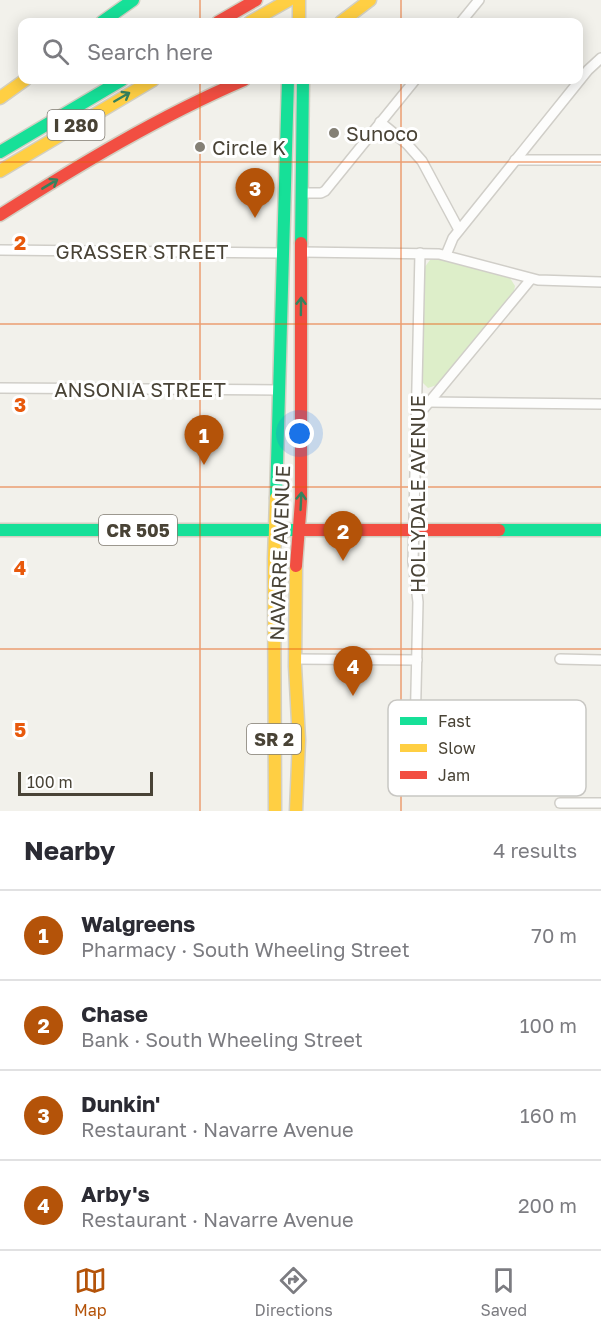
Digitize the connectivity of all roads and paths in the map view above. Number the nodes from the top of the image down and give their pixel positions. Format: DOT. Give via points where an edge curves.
graph roads {
  1 [pos="133,0"];
  2 [pos="256,0"];
  3 [pos="370,0"];
  4 [pos="479,0"];
  5 [pos="296,2"];
  6 [pos="108,18"];
  7 [pos="225,18"];
  8 [pos="259,18"];
  9 [pos="298,18"];
  10 [pos="346,18"];
  11 [pos="464,18"];
  12 [pos="601,58"];
  13 [pos="583,77"];
  14 [pos="19,84"];
  15 [pos="115,84"];
  16 [pos="146,84"];
  17 [pos="234,84"];
  18 [pos="288,84"];
  19 [pos="303,84"];
  20 [pos="412,84"];
  21 [pos="577,84"];
  22 [pos="0,98"];
  23 [pos="286,118"];
  24 [pos="380,122"];
  25 [pos="0,152"];
  26 [pos="515,159"];
  27 [pos="601,160"];
  28 [pos="0,171"];
  29 [pos="284,192"];
  30 [pos="302,193"];
  31 [pos="0,215"];
  32 [pos="303,218"];
  33 [pos="459,230"];
  34 [pos="0,250"];
  35 [pos="302,251"];
  36 [pos="283,252"];
  37 [pos="420,253"];
  38 [pos="446,255"];
  39 [pos="531,279"];
  40 [pos="601,282"];
  41 [pos="0,388"];
  42 [pos="280,390"];
  43 [pos="429,402"];
  44 [pos="601,404"];
  45 [pos="416,418"];
  46 [pos="276,529"];
  47 [pos="0,530"];
  48 [pos="299,530"];
  49 [pos="414,530"];
  50 [pos="601,530"];
  51 [pos="296,659"];
  52 [pos="560,659"];
  53 [pos="417,660"];
  54 [pos="601,660"];
  55 [pos="274,666"];
  56 [pos="416,700"];
  57 [pos="297,797"];
  58 [pos="560,803"];
  59 [pos="601,803"];
  60 [pos="275,811"];
  61 [pos="296,811"];
  1 -- 6 [label="main road"];
  2 -- 7 [label="main road"];
  3 -- 10 [label="main road"];
  4 -- 11 [label="street"];
  5 -- 8 [label="main road"];
  5 -- 9 [label="main road"];
  12 -- 13 [label="street"];
  14 -- 22 [label="main road"];
  15 -- 25 [label="main road, I 280"];
  28 -- 16 [label="main road, I 280, one-way"];
  31 -- 17 [label="main road, one-way" via="166,115"];
  18 -- 23 [label="main road, NAVARRE AVENUE / SR 2"];
  19 -- 30 [label="main road, NAVARRE AVENUE / SR 2"];
  20 -- 24 [label="street"];
  21 -- 26 [label="street"];
  23 -- 29 [label="main road, NAVARRE AVENUE / SR 2"];
  23 -- 32 [label="main road" via="293,118 295,123 294,185"];
  24 -- 30 [label="street" via="325,191"];
  24 -- 33 [label="street" via="422,161"];
  26 -- 27 [label="street"];
  26 -- 33 [label="street"];
  29 -- 35 [label="main road" via="291,245"];
  29 -- 36 [label="main road, NAVARRE AVENUE / SR 2"];
  30 -- 32 [label="main road, NAVARRE AVENUE / SR 2"];
  32 -- 35 [label="main road, NAVARRE AVENUE / SR 2"];
  33 -- 38 [label="street"];
  34 -- 36 [label="street, GRASSER STREET"];
  35 -- 37 [label="street"];
  48 -- 35 [label="main road, NAVARRE AVENUE / SR 2, one-way"];
  36 -- 42 [label="main road, NAVARRE AVENUE / SR 2"];
  37 -- 38 [label="street"];
  37 -- 45 [label="street, HOLLYDALE AVENUE"];
  38 -- 39 [label="street"];
  39 -- 40 [label="street"];
  39 -- 43 [label="street"];
  41 -- 42 [label="street, ANSONIA STREET"];
  42 -- 46 [label="main road, NAVARRE AVENUE / SR 2"];
  43 -- 44 [label="street"];
  43 -- 45 [label="street"];
  45 -- 49 [label="street, HOLLYDALE AVENUE"];
  46 -- 47 [label="main road, CR 505"];
  46 -- 48 [label="main road, CR 505"];
  46 -- 55 [label="main road, NAVARRE AVENUE / SR 2"];
  48 -- 49 [label="main road"];
  48 -- 51 [label="main road, NAVARRE AVENUE / SR 2"];
  49 -- 50 [label="main road"];
  49 -- 53 [label="street, HOLLYDALE AVENUE"];
  51 -- 53 [label="street"];
  51 -- 57 [label="main road, NAVARRE AVENUE / SR 2"];
  52 -- 54 [label="street"];
  53 -- 56 [label="street, HOLLYDALE AVENUE"];
  55 -- 57 [label="main road" via="283,696 284,792"];
  55 -- 60 [label="main road, NAVARRE AVENUE / SR 2"];
  57 -- 61 [label="main road, NAVARRE AVENUE / SR 2"];
  58 -- 59 [label="street"];
}
